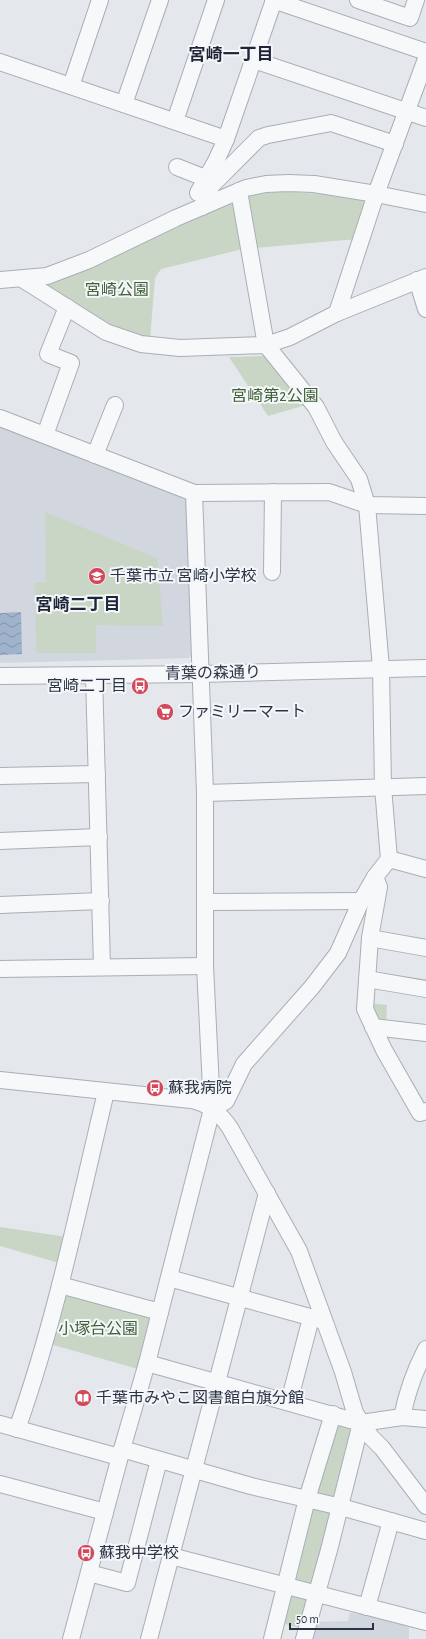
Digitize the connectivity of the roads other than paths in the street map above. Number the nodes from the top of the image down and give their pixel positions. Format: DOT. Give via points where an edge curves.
graph roads {
  1 [pos="100,0"];
  2 [pos="160,0"];
  3 [pos="216,0"];
  4 [pos="274,0"];
  5 [pos="358,0"];
  6 [pos="416,0"];
  7 [pos="425,51"];
  8 [pos="254,60"];
  9 [pos="0,62"];
  10 [pos="71,86"];
  11 [pos="124,104"];
  12 [pos="406,112"];
  13 [pos="426,118"];
  14 [pos="175,121"];
  15 [pos="226,139"];
  16 [pos="396,144"];
  17 [pos="177,167"];
  18 [pos="205,178"];
  19 [pos="239,191"];
  20 [pos="376,194"];
  21 [pos="426,204"];
  22 [pos="202,207"];
  23 [pos="422,278"];
  24 [pos="22,279"];
  25 [pos="0,280"];
  26 [pos="67,307"];
  27 [pos="426,309"];
  28 [pos="337,313"];
  29 [pos="266,345"];
  30 [pos="115,405"];
  31 [pos="0,418"];
  32 [pos="45,436"];
  33 [pos="95,455"];
  34 [pos="273,492"];
  35 [pos="194,493"];
  36 [pos="366,505"];
  37 [pos="426,506"];
  38 [pos="272,572"];
  39 [pos="381,668"];
  40 [pos="426,668"];
  41 [pos="201,674"];
  42 [pos="94,675"];
  43 [pos="0,676"];
  44 [pos="97,774"];
  45 [pos="0,776"];
  46 [pos="426,786"];
  47 [pos="383,787"];
  48 [pos="205,793"];
  49 [pos="99,837"];
  50 [pos="0,840"];
  51 [pos="389,859"];
  52 [pos="426,869"];
  53 [pos="375,877"];
  54 [pos="101,901"];
  55 [pos="361,901"];
  56 [pos="206,902"];
  57 [pos="0,905"];
  58 [pos="370,938"];
  59 [pos="426,948"];
  60 [pos="205,966"];
  61 [pos="102,967"];
  62 [pos="0,970"];
  63 [pos="367,979"];
  64 [pos="426,989"];
  65 [pos="373,1027"];
  66 [pos="426,1032"];
  67 [pos="0,1080"];
  68 [pos="106,1092"];
  69 [pos="212,1109"];
  70 [pos="426,1111"];
  71 [pos="267,1193"];
  72 [pos="169,1278"];
  73 [pos="60,1285"];
  74 [pos="238,1298"];
  75 [pos="160,1312"];
  76 [pos="317,1320"];
  77 [pos="426,1349"];
  78 [pos="147,1363"];
  79 [pos="216,1383"];
  80 [pos="289,1402"];
  81 [pos="333,1414"];
  82 [pos="402,1417"];
  83 [pos="426,1418"];
  84 [pos="361,1423"];
  85 [pos="0,1424"];
  86 [pos="17,1429"];
  87 [pos="120,1453"];
  88 [pos="159,1460"];
  89 [pos="193,1469"];
  90 [pos="0,1484"];
  91 [pos="307,1499"];
  92 [pos="426,1506"];
  93 [pos="341,1507"];
  94 [pos="105,1512"];
  95 [pos="391,1521"];
  96 [pos="426,1531"];
  97 [pos="171,1556"];
  98 [pos="89,1573"];
  99 [pos="285,1585"];
  100 [pos="317,1594"];
  101 [pos="367,1607"];
  102 [pos="426,1622"];
  103 [pos="72,1639"];
  104 [pos="149,1639"];
  105 [pos="272,1639"];
  106 [pos="304,1639"];
  1 -- 10 [label="street"];
  2 -- 11 [label="street"];
  3 -- 14 [label="street"];
  4 -- 7 [label="street"];
  4 -- 8 [label="street"];
  5 -- 6 [label="street" via="410,18"];
  7 -- 12 [label="street"];
  8 -- 12 [label="street"];
  8 -- 15 [label="street"];
  9 -- 10 [label="street"];
  10 -- 11 [label="street"];
  11 -- 14 [label="street"];
  12 -- 13 [label="street"];
  12 -- 16 [label="street"];
  14 -- 15 [label="street"];
  15 -- 18 [label="street"];
  16 -- 20 [label="street"];
  16 -- 22 [label="street" via="331,123 268,135 260,138 212,185"];
  17 -- 18 [label="street"];
  18 -- 22 [label="street" via="198,193"];
  19 -- 20 [label="street" via="266,184 288,183 314,184"];
  19 -- 22 [label="street"];
  19 -- 29 [label="street"];
  20 -- 21 [label="street"];
  20 -- 28 [label="street"];
  22 -- 24 [label="street" via="89,260 47,276"];
  23 -- 27 [label="street"];
  23 -- 28 [label="street"];
  24 -- 25 [label="street"];
  24 -- 26 [label="street"];
  26 -- 29 [label="street" via="106,332 141,344 180,348"];
  26 -- 32 [label="street" via="48,354 71,363"];
  28 -- 29 [label="street" via="290,337"];
  29 -- 36 [label="street" via="316,407 334,442 359,479"];
  30 -- 33 [label="street"];
  31 -- 32 [label="street"];
  32 -- 33 [label="street"];
  33 -- 35 [label="street"];
  34 -- 35 [label="street"];
  34 -- 36 [label="street" via="329,492"];
  34 -- 38 [label="street"];
  35 -- 41 [label="street"];
  36 -- 37 [label="street"];
  36 -- 39 [label="street"];
  39 -- 40 [label="street, 青葉の森通り"];
  39 -- 41 [label="street, 青葉の森通り"];
  39 -- 47 [label="street"];
  41 -- 42 [label="street, 青葉の森通り"];
  41 -- 48 [label="street"];
  42 -- 43 [label="street, 青葉の森通り"];
  42 -- 44 [label="street"];
  44 -- 45 [label="street"];
  44 -- 49 [label="street"];
  46 -- 47 [label="street"];
  47 -- 48 [label="street"];
  47 -- 51 [label="street"];
  48 -- 56 [label="street"];
  49 -- 50 [label="street"];
  49 -- 54 [label="street"];
  51 -- 52 [label="street"];
  51 -- 53 [label="street"];
  53 -- 55 [label="street"];
  53 -- 58 [label="street" via="379,887"];
  54 -- 57 [label="street"];
  54 -- 61 [label="street"];
  55 -- 56 [label="street"];
  55 -- 69 [label="street" via="338,953 312,987 244,1064 226,1101"];
  56 -- 60 [label="street"];
  58 -- 59 [label="street"];
  58 -- 63 [label="street"];
  60 -- 61 [label="street"];
  60 -- 69 [label="street"];
  61 -- 62 [label="street"];
  63 -- 64 [label="street"];
  63 -- 65 [label="street" via="365,1010"];
  65 -- 66 [label="street"];
  65 -- 70 [label="street" via="420,1113"];
  67 -- 68 [label="street"];
  68 -- 69 [label="street" via="191,1100"];
  68 -- 73 [label="street"];
  69 -- 71 [label="street" via="225,1120"];
  69 -- 72 [label="street"];
  71 -- 74 [label="street"];
  71 -- 76 [label="street" via="299,1251"];
  72 -- 74 [label="street"];
  72 -- 75 [label="street"];
  73 -- 75 [label="street"];
  73 -- 86 [label="street" via="35,1377"];
  74 -- 76 [label="street"];
  74 -- 79 [label="street"];
  75 -- 78 [label="street"];
  76 -- 80 [label="street"];
  76 -- 84 [label="street" via="343,1372 351,1403"];
  77 -- 82 [label="street" via="406,1394"];
  78 -- 79 [label="street"];
  78 -- 87 [label="street"];
  79 -- 80 [label="street"];
  79 -- 89 [label="street"];
  80 -- 81 [label="street"];
  81 -- 84 [label="street"];
  81 -- 91 [label="street"];
  82 -- 83 [label="street"];
  82 -- 84 [label="street"];
  84 -- 92 [label="street"];
  84 -- 93 [label="street"];
  85 -- 86 [label="street"];
  86 -- 87 [label="street"];
  87 -- 88 [label="street"];
  87 -- 94 [label="street"];
  88 -- 89 [label="street"];
  88 -- 98 [label="street" via="127,1582"];
  89 -- 91 [label="street"];
  89 -- 97 [label="street"];
  90 -- 94 [label="street"];
  91 -- 93 [label="street"];
  91 -- 99 [label="street"];
  93 -- 95 [label="street"];
  93 -- 100 [label="street"];
  94 -- 98 [label="street"];
  95 -- 96 [label="street"];
  95 -- 101 [label="street"];
  97 -- 99 [label="street"];
  97 -- 104 [label="street"];
  98 -- 103 [label="street"];
  99 -- 100 [label="street"];
  99 -- 105 [label="street"];
  100 -- 101 [label="street"];
  100 -- 106 [label="street"];
  101 -- 102 [label="street"];
}
